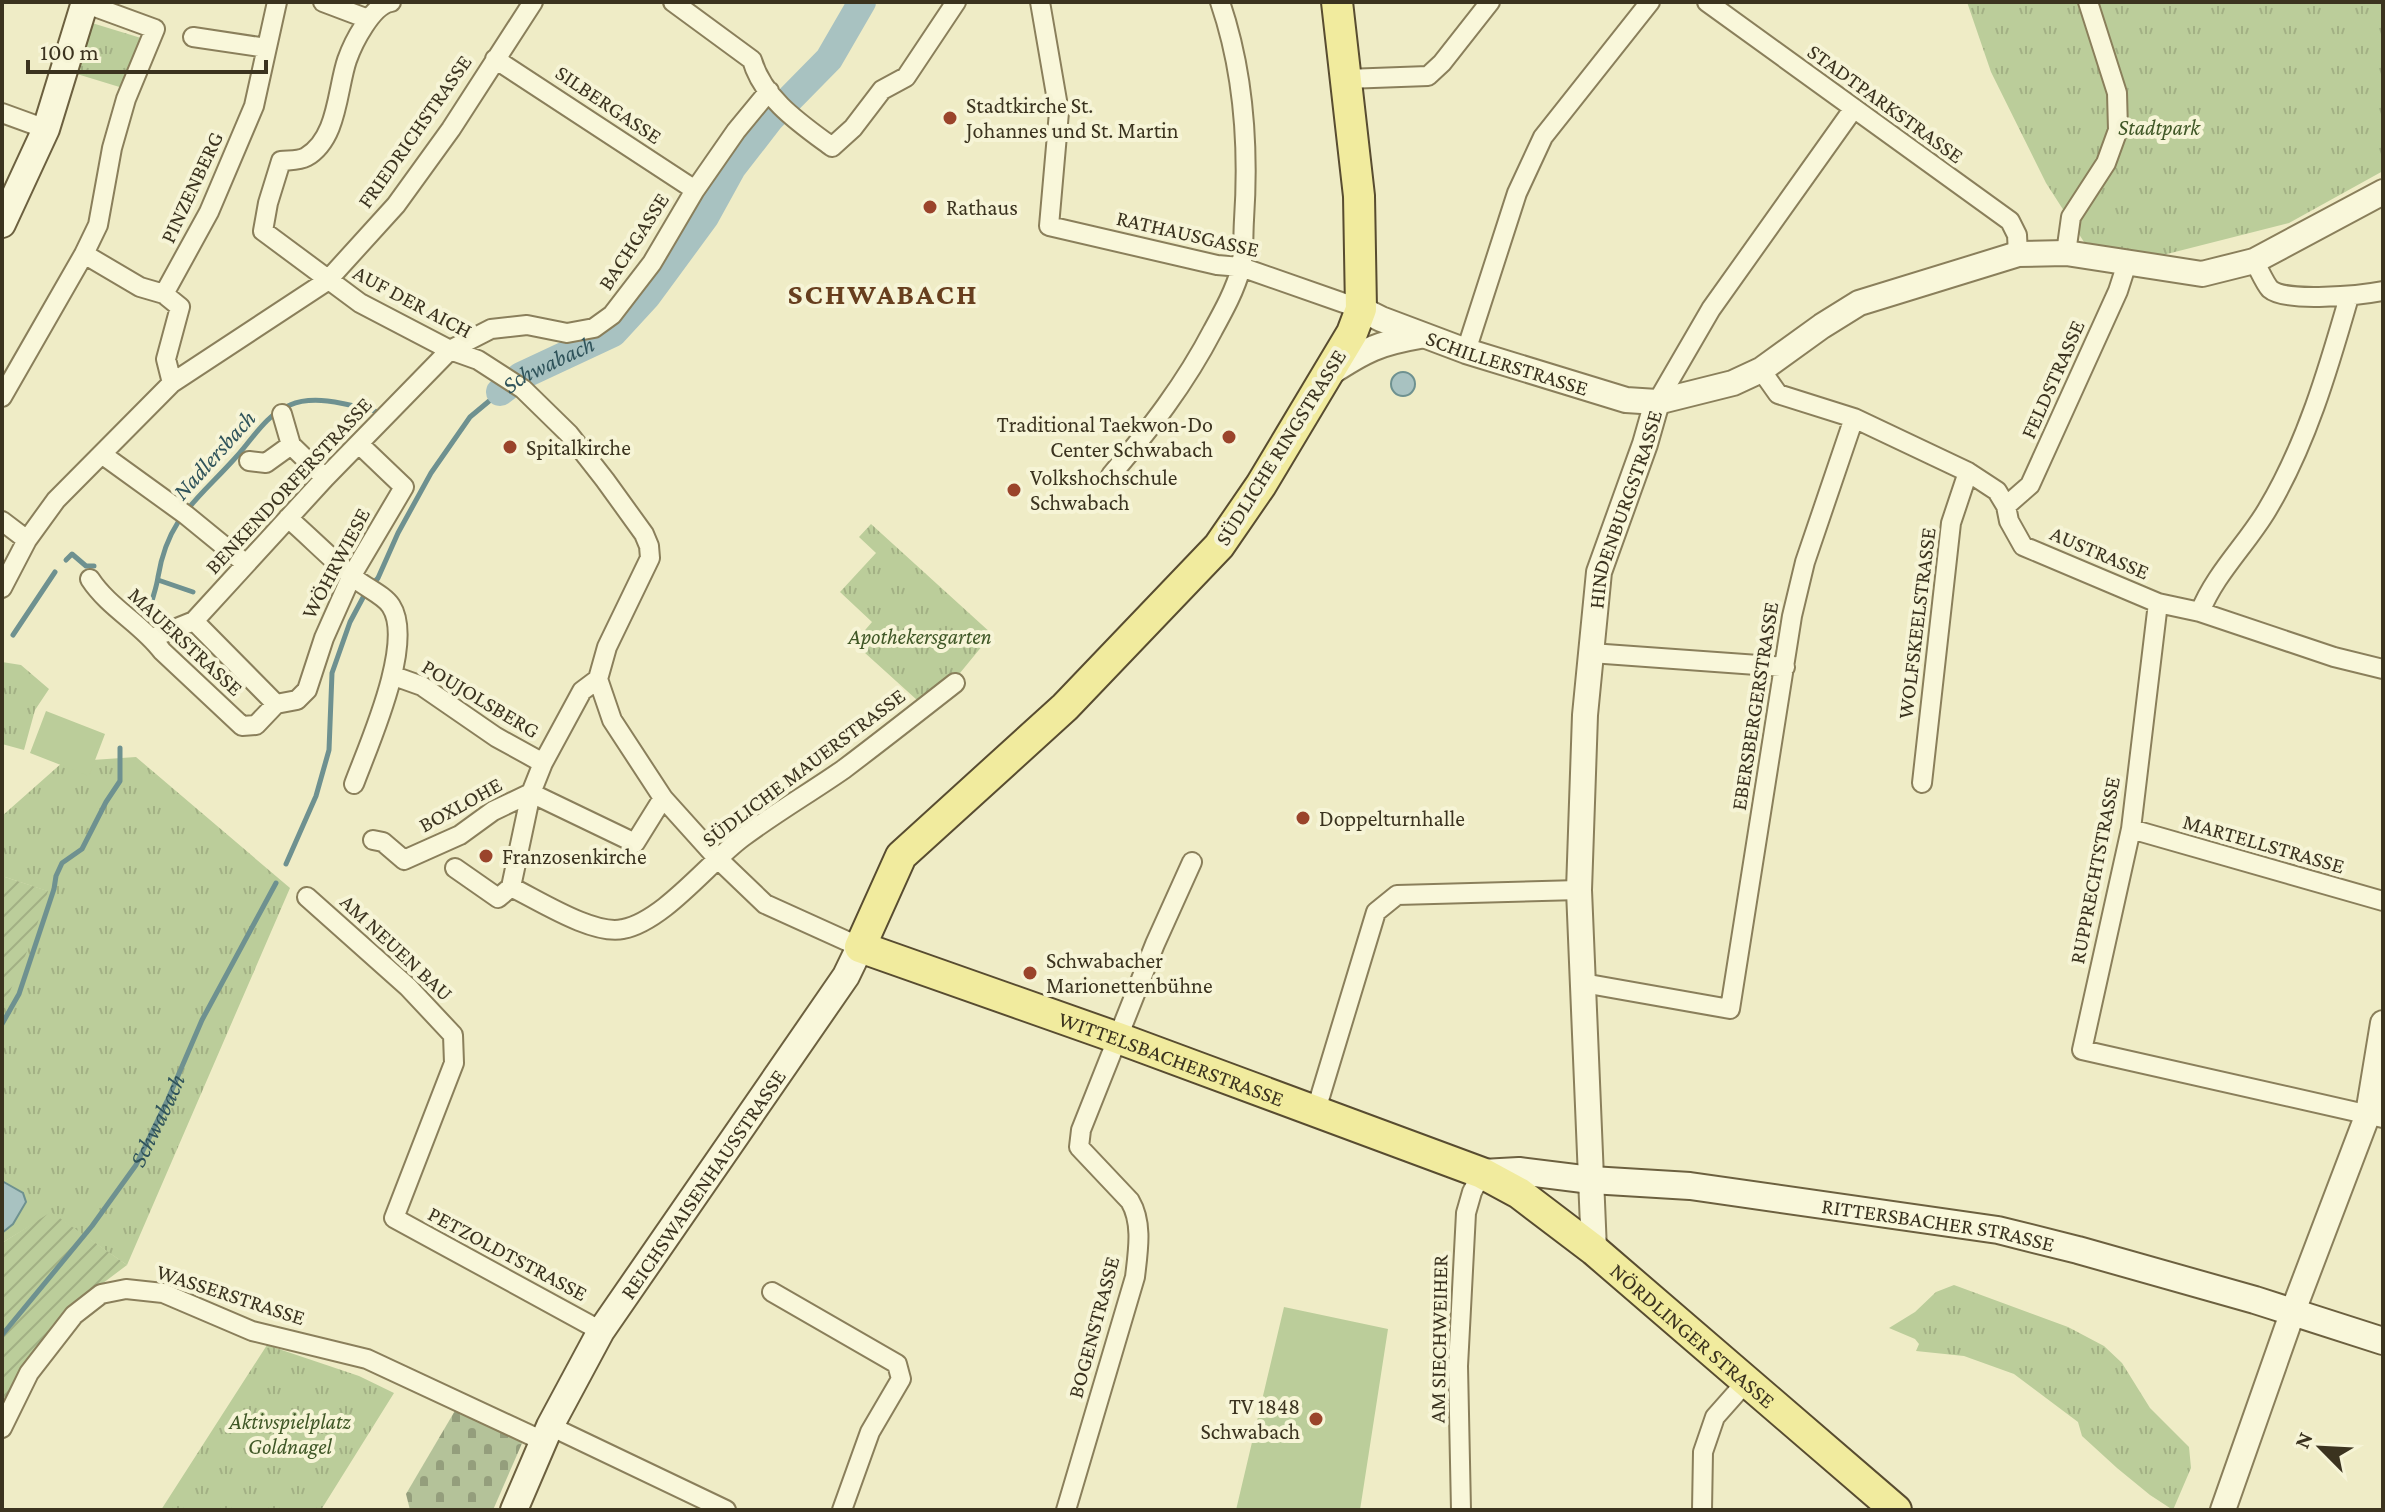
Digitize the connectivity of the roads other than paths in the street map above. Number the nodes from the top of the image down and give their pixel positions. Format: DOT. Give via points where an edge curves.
graph roads {
  1 [pos="277,2"];
  2 [pos="323,2"];
  3 [pos="391,2"];
  4 [pos="533,2"];
  5 [pos="673,2"];
  6 [pos="956,2"];
  7 [pos="1040,2"];
  8 [pos="1220,2"];
  9 [pos="1337,2"];
  10 [pos="1490,2"];
  11 [pos="1650,2"];
  12 [pos="1707,2"];
  13 [pos="2088,2"];
  14 [pos="84,3"];
  15 [pos="368,19"];
  16 [pos="193,37"];
  17 [pos="266,48"];
  18 [pos="495,59"];
  19 [pos="1346,79"];
  20 [pos="771,95"];
  21 [pos="1854,108"];
  22 [pos="2,113"];
  23 [pos="46,129"];
  24 [pos="695,190"];
  25 [pos="2383,192"];
  26 [pos="2,224"];
  27 [pos="2066,253"];
  28 [pos="84,254"];
  29 [pos="2018,254"];
  30 [pos="2254,261"];
  31 [pos="2127,263"];
  32 [pos="1241,267"];
  33 [pos="327,281"];
  34 [pos="2383,291"];
  35 [pos="164,294"];
  36 [pos="2349,297"];
  37 [pos="1361,309"];
  38 [pos="1422,336"];
  39 [pos="450,350"];
  40 [pos="1466,351"];
  41 [pos="1761,370"];
  42 [pos="1328,374"];
  43 [pos="172,383"];
  44 [pos="2,397"];
  45 [pos="1657,402"];
  46 [pos="282,414"];
  47 [pos="1854,418"];
  48 [pos="359,444"];
  49 [pos="291,445"];
  50 [pos="103,455"];
  51 [pos="249,461"];
  52 [pos="1968,472"];
  53 [pos="1111,475"];
  54 [pos="325,478"];
  55 [pos="2006,506"];
  56 [pos="288,518"];
  57 [pos="2,521"];
  58 [pos="27,540"];
  59 [pos="246,564"];
  60 [pos="355,578"];
  61 [pos="90,579"];
  62 [pos="2,588"];
  63 [pos="2158,603"];
  64 [pos="2200,612"];
  65 [pos="194,621"];
  66 [pos="152,638"];
  67 [pos="1591,653"];
  68 [pos="1785,667"];
  69 [pos="2383,669"];
  70 [pos="394,676"];
  71 [pos="598,679"];
  72 [pos="955,683"];
  73 [pos="276,704"];
  74 [pos="256,725"];
  75 [pos="543,763"];
  76 [pos="1922,783"];
  77 [pos="354,784"];
  78 [pos="531,793"];
  79 [pos="663,798"];
  80 [pos="2131,829"];
  81 [pos="373,840"];
  82 [pos="717,858"];
  83 [pos="1192,862"];
  84 [pos="455,868"];
  85 [pos="511,887"];
  86 [pos="1579,890"];
  87 [pos="307,897"];
  88 [pos="2383,901"];
  89 [pos="860,947"];
  90 [pos="1583,983"];
  91 [pos="2383,1023"];
  92 [pos="453,1035"];
  93 [pos="1118,1038"];
  94 [pos="1316,1110"];
  95 [pos="2376,1116"];
  96 [pos="1482,1173"];
  97 [pos="1591,1180"];
  98 [pos="1594,1250"];
  99 [pos="772,1292"];
  100 [pos="2293,1311"];
  101 [pos="601,1331"];
  102 [pos="2383,1341"];
  103 [pos="1746,1382"];
  104 [pos="2,1428"];
  105 [pos="547,1433"];
  106 [pos="514,1510"];
  107 [pos="726,1510"];
  108 [pos="842,1510"];
  109 [pos="1066,1510"];
  110 [pos="1461,1510"];
  111 [pos="1702,1510"];
  112 [pos="1896,1510"];
  113 [pos="2223,1510"];
  1 -- 17 [label="street, PINZENBERG"];
  2 -- 15 [label="street"];
  3 -- 15 [label="street"];
  4 -- 18 [label="street, FRIEDRICHSTRASSE"];
  5 -- 20 [label="street" via="752,60"];
  6 -- 20 [label="street" via="906,77 882,90 832,147"];
  7 -- 32 [label="street, RATHAUSGASSE" via="1059,112 1049,226"];
  8 -- 32 [label="street" via="1245,107"];
  9 -- 19 [label="main road, SÜDLICHE RINGSTRASSE"];
  10 -- 19 [label="street" via="1428,76"];
  11 -- 40 [label="street" via="1543,137 1517,193"];
  12 -- 21 [label="street, STADTPARKSTRASSE"];
  13 -- 27 [label="street" via="2117,93 2118,130 2106,163 2071,217"];
  14 -- 23 [label="main road"];
  14 -- 28 [label="street" via="155,29 126,99 98,225"];
  15 -- 33 [label="street, AUF DER AICH" via="347,61 334,117 315,151 303,159 281,161 263,231"];
  16 -- 17 [label="street"];
  17 -- 35 [label="street, PINZENBERG" via="254,106 209,212"];
  18 -- 24 [label="street, SILBERGASSE"];
  18 -- 33 [label="street, FRIEDRICHSTRASSE" via="396,205"];
  19 -- 37 [label="main road, SÜDLICHE RINGSTRASSE" via="1359,196"];
  20 -- 24 [label="street, BACHGASSE" via="736,131"];
  21 -- 29 [label="street, STADTPARKSTRASSE" via="2010,221"];
  21 -- 45 [label="street" via="1711,309"];
  22 -- 23 [label="street"];
  23 -- 26 [label="main road"];
  24 -- 39 [label="street, BACHGASSE" via="652,263 612,315 594,328 567,333 509,325"];
  25 -- 30 [label="street, HINDENBURGSTRASSE"];
  27 -- 29 [label="street, HINDENBURGSTRASSE"];
  27 -- 31 [label="street, HINDENBURGSTRASSE"];
  28 -- 35 [label="street" via="140,287"];
  28 -- 44 [label="street"];
  29 -- 41 [label="street, HINDENBURGSTRASSE" via="1859,303"];
  30 -- 31 [label="street, HINDENBURGSTRASSE" via="2202,274"];
  30 -- 36 [label="street" via="2271,289 2281,294"];
  31 -- 55 [label="street, FELDSTRASSE" via="2030,485"];
  32 -- 37 [label="street, RATHAUSGASSE"];
  32 -- 53 [label="street" via="1192,372"];
  33 -- 39 [label="street, AUF DER AICH"];
  33 -- 43 [label="street, FRIEDRICHSTRASSE"];
  34 -- 36 [label="street"];
  35 -- 43 [label="street" via="180,307 166,359"];
  36 -- 64 [label="street" via="2303,436 2267,509 2207,593"];
  37 -- 38 [label="street, SCHILLERSTRASSE"];
  37 -- 42 [label="main road, SÜDLICHE RINGSTRASSE"];
  38 -- 40 [label="street, SCHILLERSTRASSE"];
  38 -- 42 [label="street" via="1388,341"];
  39 -- 48 [label="street, BENKENDORFERSTRASSE"];
  39 -- 71 [label="street, AUF DER AICH" via="478,360 523,389 569,434 644,534 650,558 607,647"];
  40 -- 45 [label="street, SCHILLERSTRASSE" via="1626,400"];
  41 -- 45 [label="street, HINDENBURGSTRASSE" via="1733,383"];
  41 -- 47 [label="street, AUSTRASSE" via="1778,394"];
  42 -- 89 [label="main road, SÜDLICHE RINGSTRASSE" via="1219,546 1065,707 901,856"];
  43 -- 50 [label="street, FRIEDRICHSTRASSE"];
  45 -- 67 [label="street, HINDENBURGSTRASSE" via="1599,572"];
  46 -- 49 [label="street"];
  47 -- 52 [label="street, AUSTRASSE"];
  47 -- 68 [label="street, EBERSBERGERSTRASSE" via="1805,562"];
  48 -- 54 [label="street, BENKENDORFERSTRASSE"];
  48 -- 60 [label="street, WÖHRWIESE" via="404,487"];
  49 -- 51 [label="street" via="266,463"];
  49 -- 54 [label="street"];
  50 -- 58 [label="street, FRIEDRICHSTRASSE" via="56,500"];
  50 -- 59 [label="street"];
  52 -- 55 [label="street, AUSTRASSE" via="1997,491"];
  52 -- 76 [label="street, WOLFSKEELSTRASSE" via="1951,523"];
  54 -- 56 [label="street, BENKENDORFERSTRASSE"];
  55 -- 63 [label="street, AUSTRASSE" via="2023,546"];
  56 -- 59 [label="street, BENKENDORFERSTRASSE"];
  56 -- 60 [label="street"];
  57 -- 58 [label="street"];
  58 -- 62 [label="street, FRIEDRICHSTRASSE"];
  59 -- 65 [label="street, BENKENDORFERSTRASSE"];
  60 -- 70 [label="street" via="394,611"];
  60 -- 73 [label="street, WÖHRWIESE" via="324,638 307,690 297,700"];
  61 -- 66 [label="street, MAUERSTRASSE"];
  63 -- 64 [label="street, AUSTRASSE"];
  63 -- 80 [label="street, RUPPRECHTSTRASSE"];
  64 -- 69 [label="street, AUSTRASSE"];
  65 -- 66 [label="street, BENKENDORFERSTRASSE"];
  65 -- 73 [label="street"];
  66 -- 74 [label="street, MAUERSTRASSE" via="242,726"];
  67 -- 68 [label="street"];
  67 -- 86 [label="street, HINDENBURGSTRASSE"];
  68 -- 90 [label="street, EBERSBERGERSTRASSE" via="1730,1009"];
  70 -- 75 [label="street, POUJOLSBERG" via="422,686"];
  70 -- 77 [label="street"];
  71 -- 75 [label="street, BOXLOHE" via="582,691"];
  71 -- 79 [label="street" via="612,720"];
  72 -- 82 [label="street, SÜDLICHE MAUERSTRASSE"];
  73 -- 74 [label="street, WÖHRWIESE"];
  75 -- 78 [label="street, BOXLOHE"];
  78 -- 79 [label="street" via="635,843"];
  78 -- 81 [label="street, BOXLOHE" via="460,835 404,860"];
  78 -- 85 [label="street, BOXLOHE"];
  79 -- 82 [label="street"];
  80 -- 88 [label="street, MARTELLSTRASSE"];
  80 -- 95 [label="street, RUPPRECHTSTRASSE" via="2082,1050"];
  82 -- 85 [label="street, SÜDLICHE MAUERSTRASSE" via="681,894 625,929 607,931"];
  82 -- 89 [label="street" via="765,904"];
  83 -- 93 [label="street"];
  84 -- 85 [label="street" via="498,898"];
  86 -- 90 [label="street, HINDENBURGSTRASSE"];
  86 -- 94 [label="street" via="1397,895 1376,912"];
  87 -- 92 [label="street, AM NEUEN BAU"];
  89 -- 93 [label="main road, WITTELSBACHERSTRASSE"];
  89 -- 101 [label="main road, REICHSWAISENHAUSSTRASSE" via="846,976"];
  90 -- 97 [label="street, HINDENBURGSTRASSE"];
  91 -- 95 [label="street"];
  92 -- 101 [label="street, PETZOLDTSTRASSE" via="454,1063 394,1218"];
  93 -- 94 [label="main road, WITTELSBACHERSTRASSE"];
  93 -- 109 [label="street, BOGENSTRASSE" via="1079,1147 1136,1210 1135,1277"];
  94 -- 96 [label="main road, WITTELSBACHERSTRASSE"];
  95 -- 100 [label="street"];
  96 -- 97 [label="main road, RITTERSBACHER STRASSE" via="1519,1171"];
  96 -- 98 [label="main road, NÖRDLINGER STRASSE" via="1519,1193"];
  96 -- 110 [label="street, AM SIECHWEIHER" via="1466,1213 1458,1366"];
  97 -- 98 [label="street, HINDENBURGSTRASSE"];
  97 -- 100 [label="main road, RITTERSBACHER STRASSE" via="1690,1186 1998,1230"];
  98 -- 103 [label="main road, NÖRDLINGER STRASSE"];
  99 -- 108 [label="street" via="897,1364 901,1379 870,1432"];
  100 -- 102 [label="main road, RITTERSBACHER STRASSE"];
  100 -- 113 [label="street"];
  101 -- 105 [label="main road, REICHSWAISENHAUSSTRASSE"];
  103 -- 111 [label="street" via="1715,1417 1703,1452"];
  103 -- 112 [label="main road, NÖRDLINGER STRASSE"];
  104 -- 105 [label="street, WASSERSTRASSE" via="29,1373 74,1315 101,1294 126,1289 163,1293 252,1331 367,1359"];
  105 -- 106 [label="main road, REICHSWAISENHAUSSTRASSE"];
  105 -- 107 [label="street"];
}
